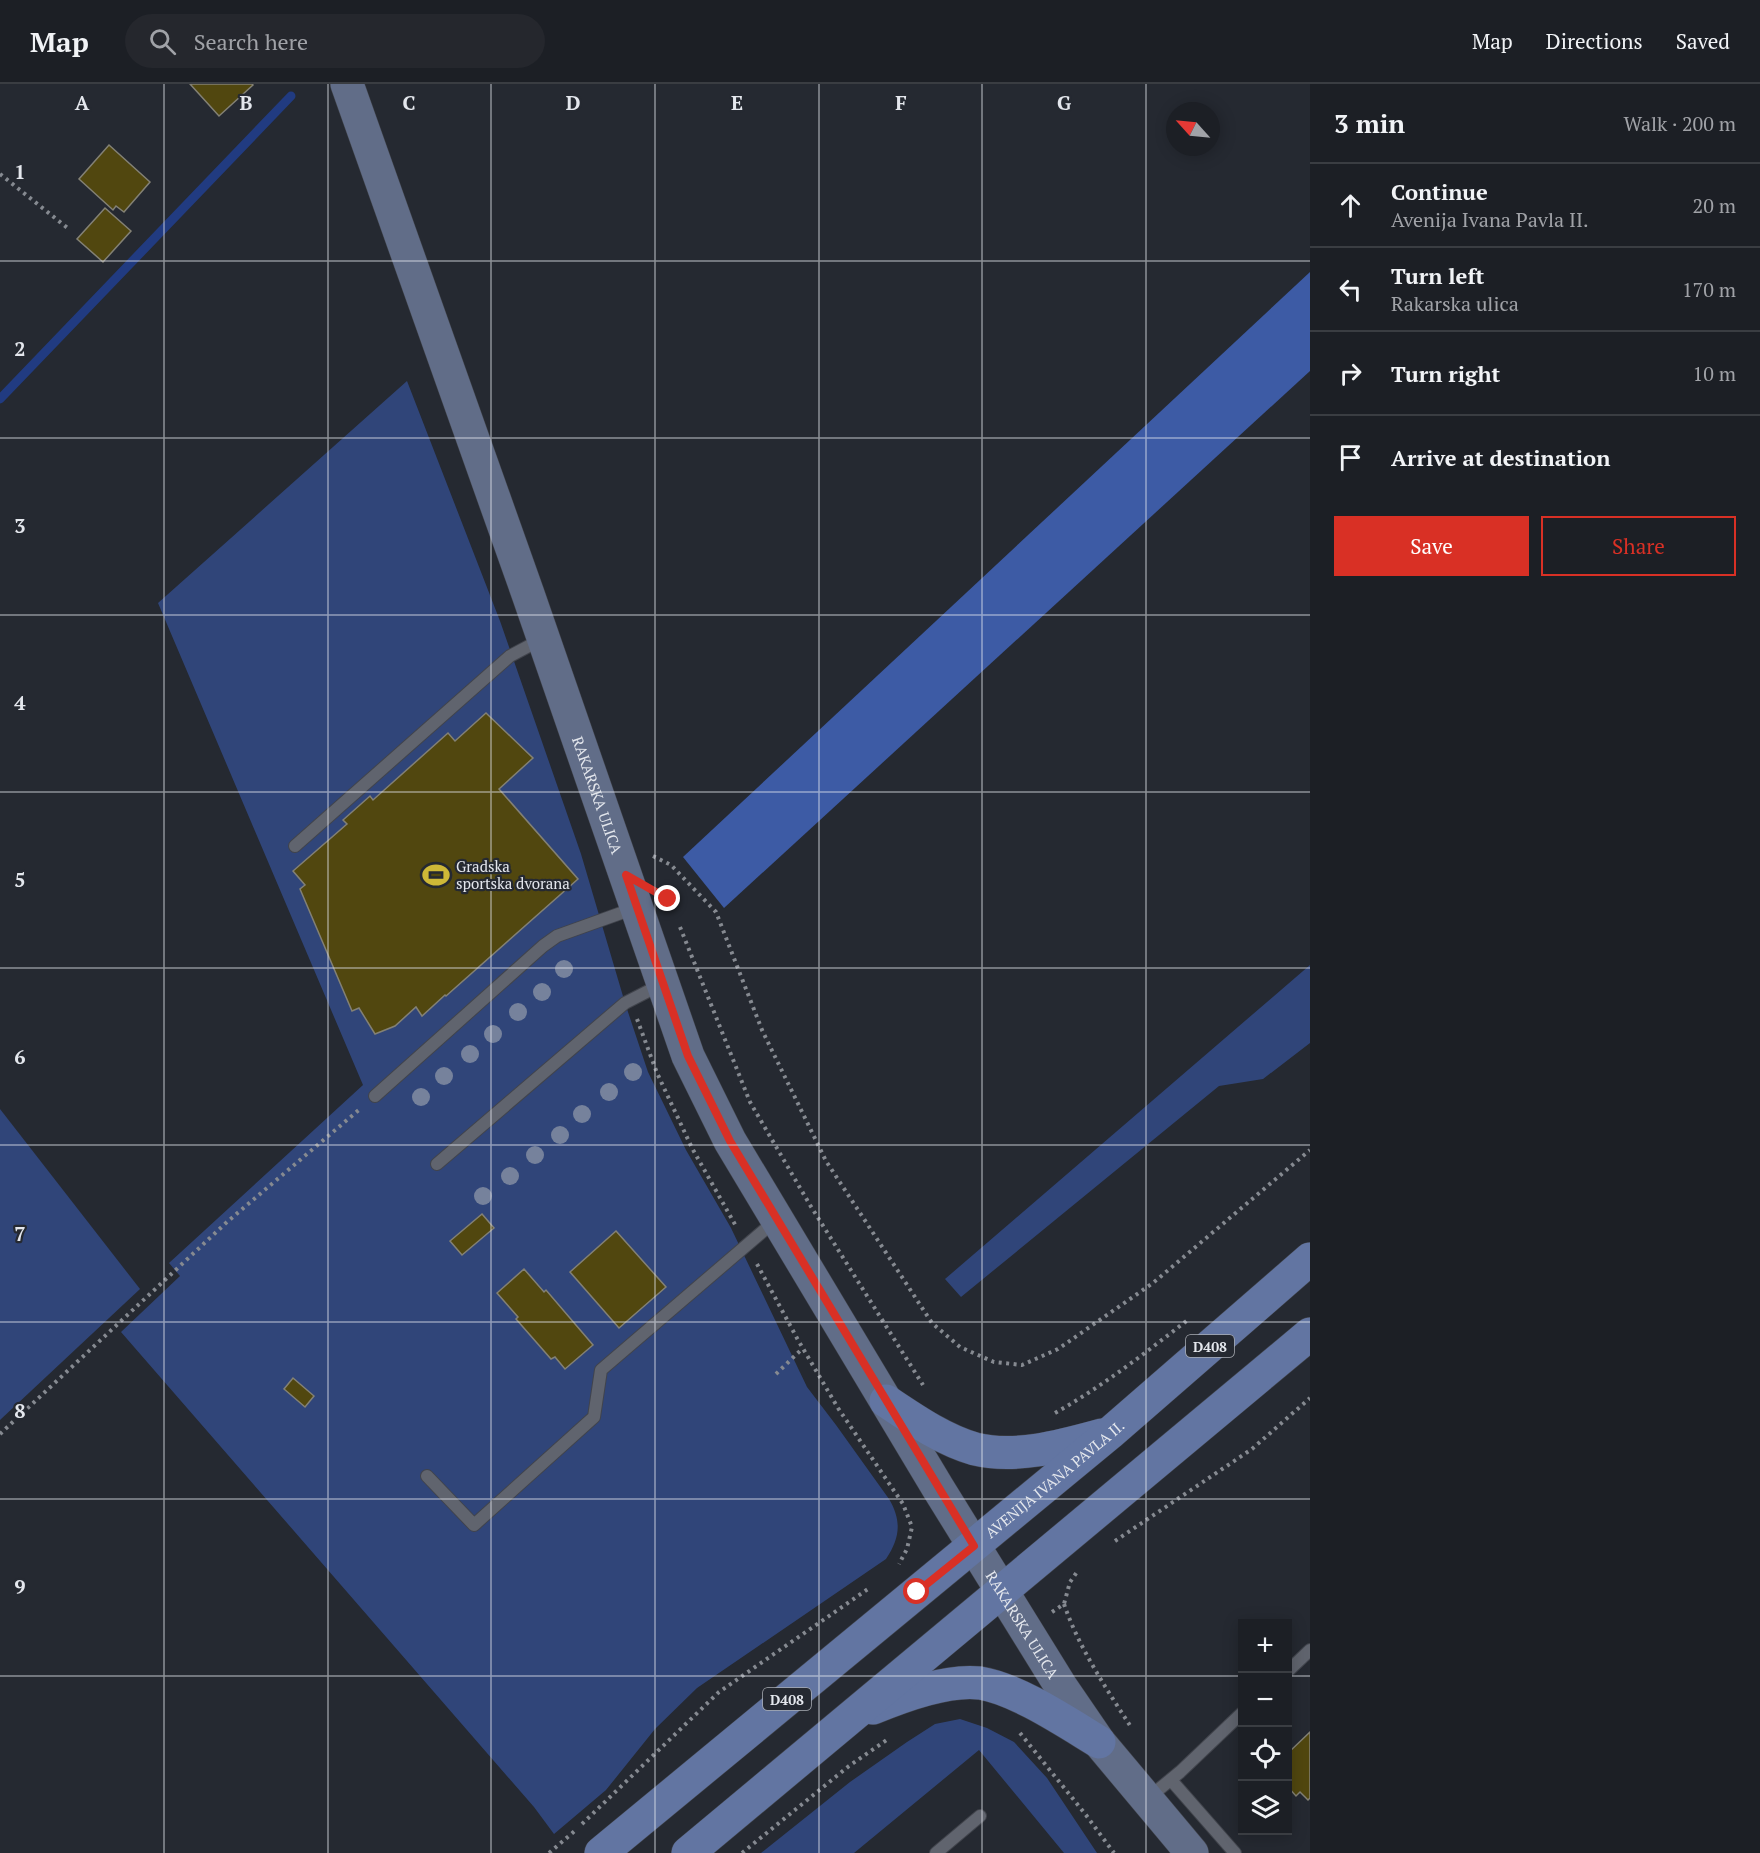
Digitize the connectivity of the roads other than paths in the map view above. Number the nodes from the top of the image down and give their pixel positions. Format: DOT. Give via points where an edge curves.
graph roads {
  1 [pos="347,84"];
  2 [pos="544,639"];
  3 [pos="295,846"];
  4 [pos="636,907"];
  5 [pos="663,984"];
  6 [pos="375,1096"];
  7 [pos="437,1164"];
  8 [pos="777,1220"];
  9 [pos="1310,1259"];
  10 [pos="1310,1334"];
  11 [pos="886,1401"];
  12 [pos="1110,1433"];
  13 [pos="427,1476"];
  14 [pos="974,1546"];
  15 [pos="1002,1591"];
  16 [pos="1310,1650"];
  17 [pos="1292,1666"];
  18 [pos="851,1716"];
  19 [pos="1238,1719"];
  20 [pos="1099,1742"];
  21 [pos="980,1816"];
  22 [pos="1168,1819"];
  23 [pos="601,1853"];
  24 [pos="688,1853"];
  25 [pos="936,1853"];
  26 [pos="1235,1853"];
  1 -- 2 [label="main road, RAKARSKA ULICA"];
  2 -- 3 [label="lane" via="510,656"];
  2 -- 4 [label="main road, RAKARSKA ULICA"];
  4 -- 5 [label="main road, RAKARSKA ULICA"];
  4 -- 6 [label="lane" via="557,936 543,945"];
  5 -- 7 [label="lane" via="625,1003"];
  5 -- 8 [label="main road, RAKARSKA ULICA" via="688,1056 730,1141"];
  8 -- 11 [label="main road, RAKARSKA ULICA"];
  8 -- 13 [label="lane" via="601,1370 594,1416 474,1525"];
  9 -- 12 [label="main road, AVENIJA IVANA PAVLA II. / D408"];
  10 -- 15 [label="main road"];
  11 -- 12 [label="main road" via="945,1437 996,1452 1069,1444"];
  11 -- 14 [label="main road, RAKARSKA ULICA"];
  12 -- 14 [label="main road, AVENIJA IVANA PAVLA II. / D408"];
  14 -- 15 [label="main road, RAKARSKA ULICA"];
  14 -- 23 [label="main road, AVENIJA IVANA PAVLA II. / D408"];
  15 -- 18 [label="main road"];
  15 -- 20 [label="main road, RAKARSKA ULICA"];
  16 -- 17 [label="lane"];
  18 -- 20 [label="main road" via="928,1689 979,1683 1003,1689"];
  18 -- 24 [label="main road"];
  19 -- 22 [label="lane"];
  20 -- 22 [label="main road, RAKARSKA ULICA"];
  21 -- 25 [label="lane"];
  22 -- 26 [label="lane"];
}
